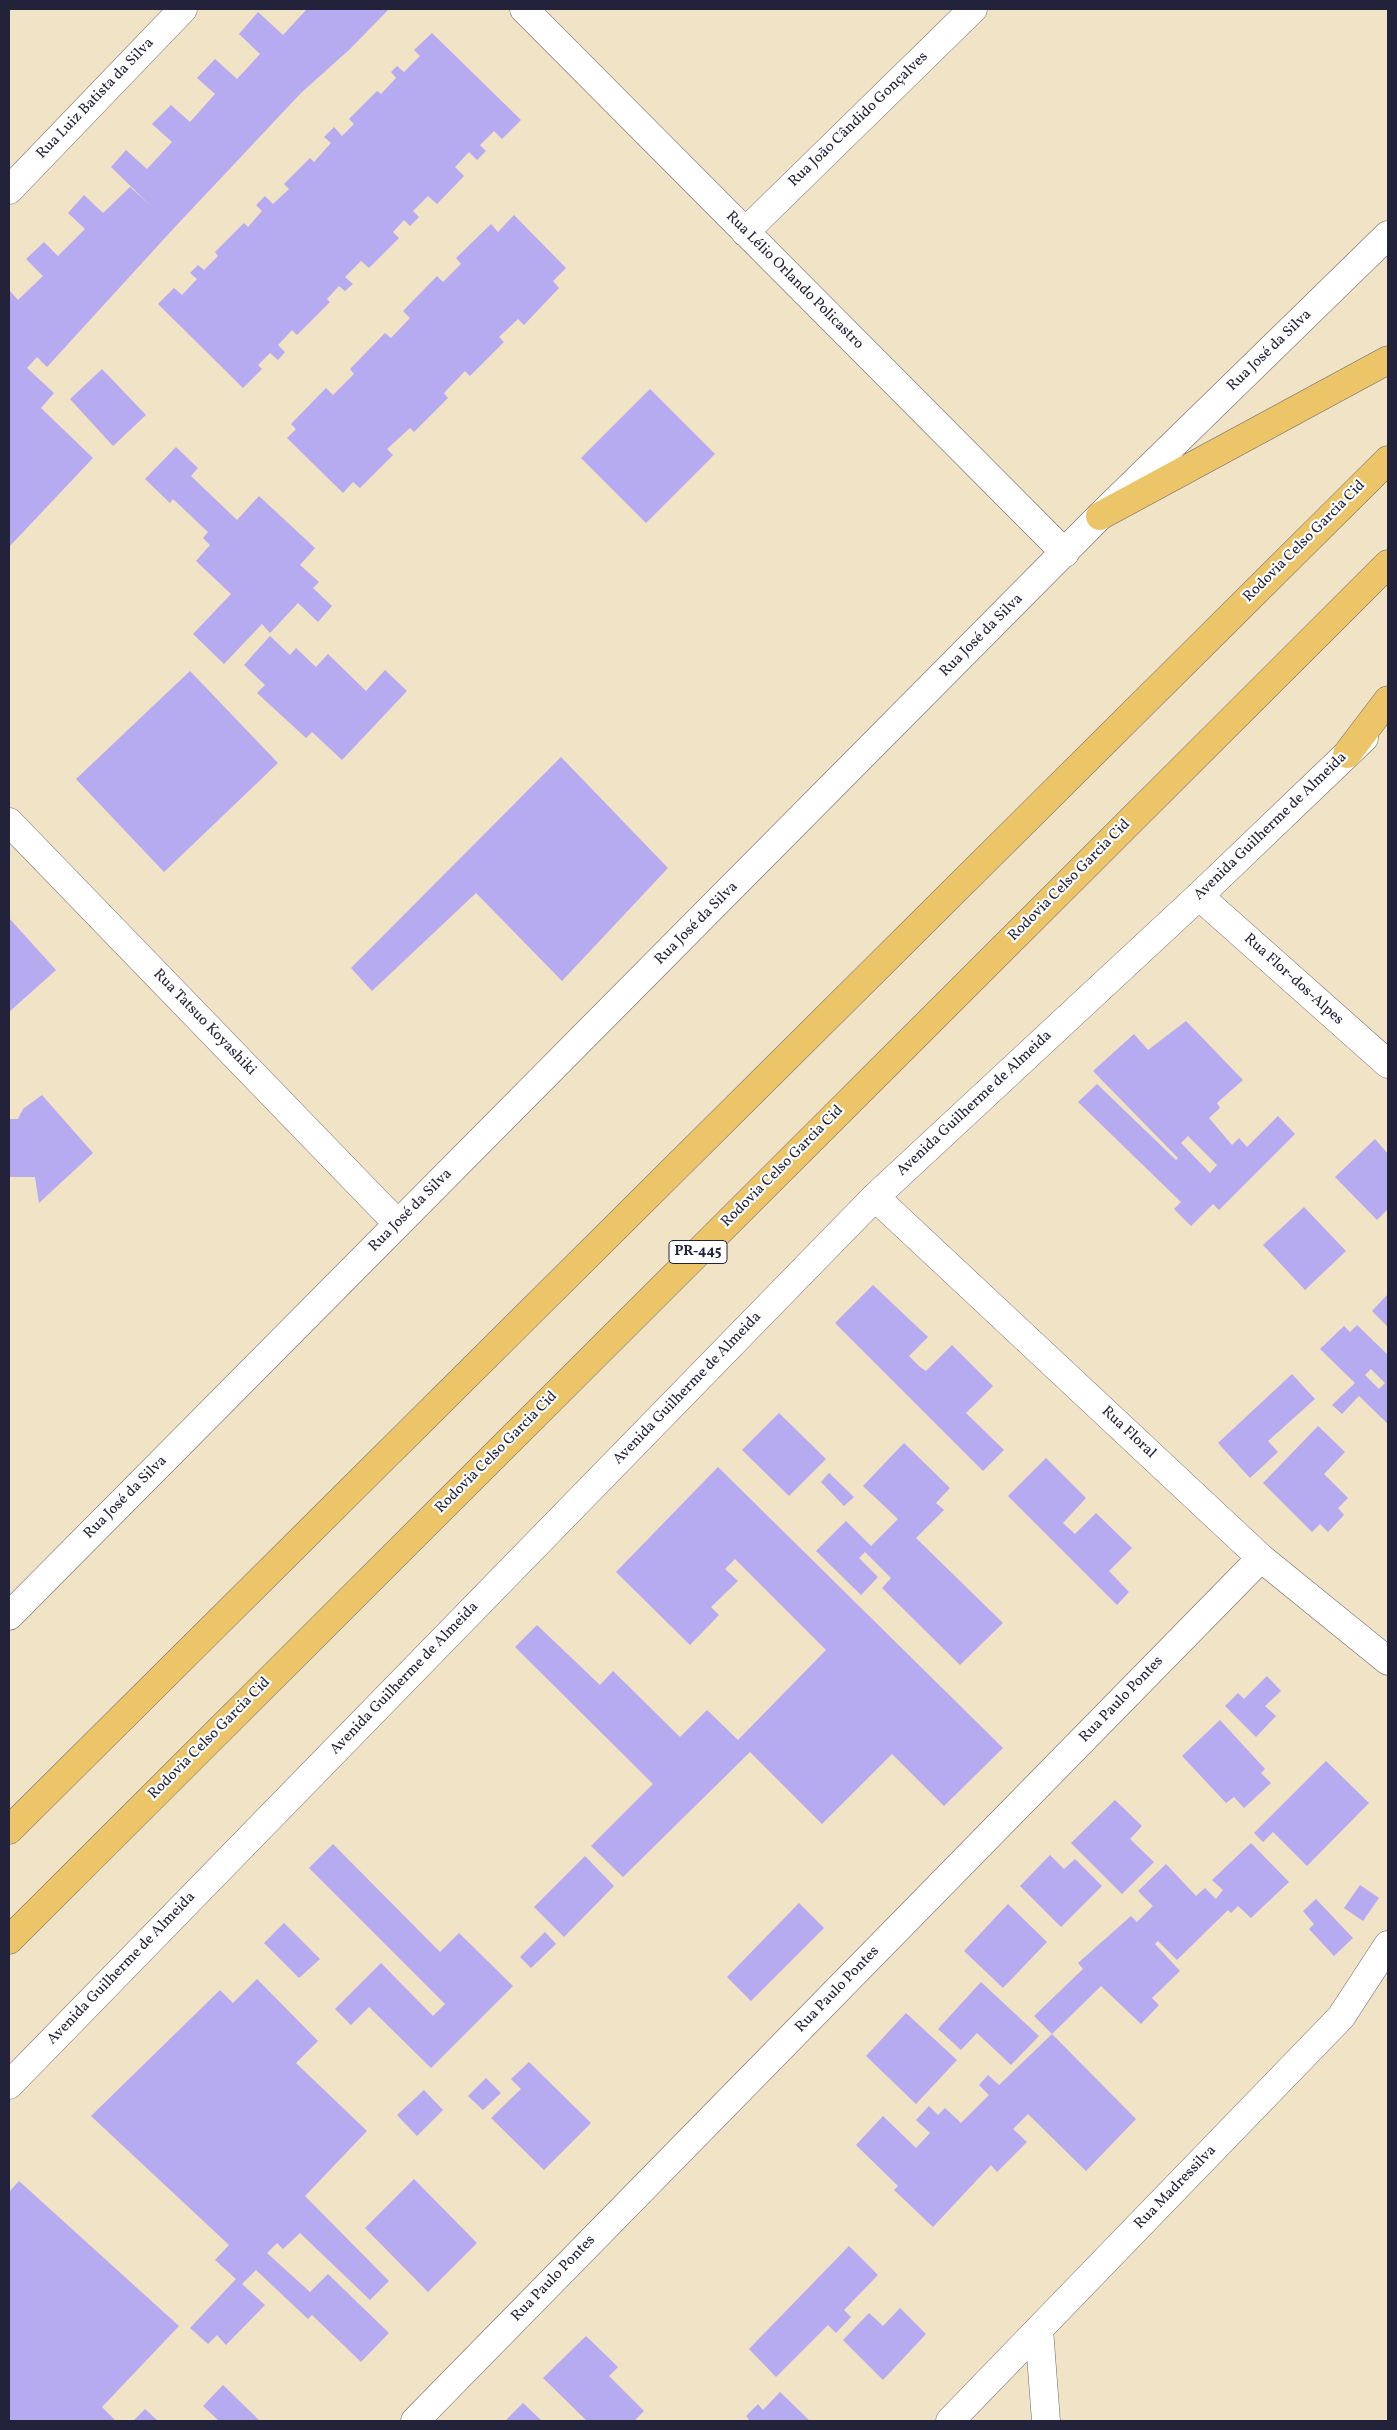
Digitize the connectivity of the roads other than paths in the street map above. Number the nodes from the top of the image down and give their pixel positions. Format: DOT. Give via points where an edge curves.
graph roads {
  1 [pos="183,9"];
  2 [pos="524,9"];
  3 [pos="973,9"];
  4 [pos="9,190"];
  5 [pos="745,232"];
  6 [pos="1388,234"];
  7 [pos="1388,360"];
  8 [pos="1388,460"];
  9 [pos="1100,516"];
  10 [pos="1065,553"];
  11 [pos="1388,564"];
  12 [pos="1388,700"];
  13 [pos="1388,715"];
  14 [pos="1347,754"];
  15 [pos="9,822"];
  16 [pos="1199,896"];
  17 [pos="1388,1064"];
  18 [pos="875,1197"];
  19 [pos="398,1224"];
  20 [pos="1261,1558"];
  21 [pos="9,1616"];
  22 [pos="1388,1661"];
  23 [pos="9,1830"];
  24 [pos="9,1940"];
  25 [pos="1388,1945"];
  26 [pos="9,2085"];
  27 [pos="1039,2329"];
  28 [pos="415,2421"];
  29 [pos="950,2421"];
  30 [pos="1046,2421"];
  1 -- 4 [label="street, Rua Luiz Batista da Silva"];
  2 -- 5 [label="street, Rua Lélio Orlando Policastro"];
  3 -- 5 [label="street, Rua João Cândido Gonçalves"];
  5 -- 10 [label="street, Rua Lélio Orlando Policastro"];
  6 -- 9 [label="street, Rua José da Silva"];
  7 -- 9 [label="highway"];
  8 -- 23 [label="highway, Rodovia Celso Garcia Cid"];
  9 -- 10 [label="street, Rua José da Silva"];
  10 -- 19 [label="street, Rua José da Silva"];
  11 -- 24 [label="highway, Rodovia Celso Garcia Cid / PR-445"];
  12 -- 14 [label="highway"];
  13 -- 14 [label="street, Avenida Guilherme de Almeida"];
  14 -- 16 [label="street, Avenida Guilherme de Almeida"];
  15 -- 19 [label="street, Rua Tatsuo Koyashiki"];
  16 -- 17 [label="street, Rua Flor-dos-Alpes"];
  16 -- 18 [label="street, Avenida Guilherme de Almeida"];
  18 -- 20 [label="street, Rua Floral"];
  18 -- 26 [label="street, Avenida Guilherme de Almeida"];
  19 -- 21 [label="street, Rua José da Silva"];
  20 -- 22 [label="street, Rua Floral"];
  20 -- 28 [label="street, Rua Paulo Pontes"];
  25 -- 27 [label="street, Rua Madressilva" via="1341,2018"];
  27 -- 29 [label="street, Rua Madressilva"];
  27 -- 30 [label="street"];
}
